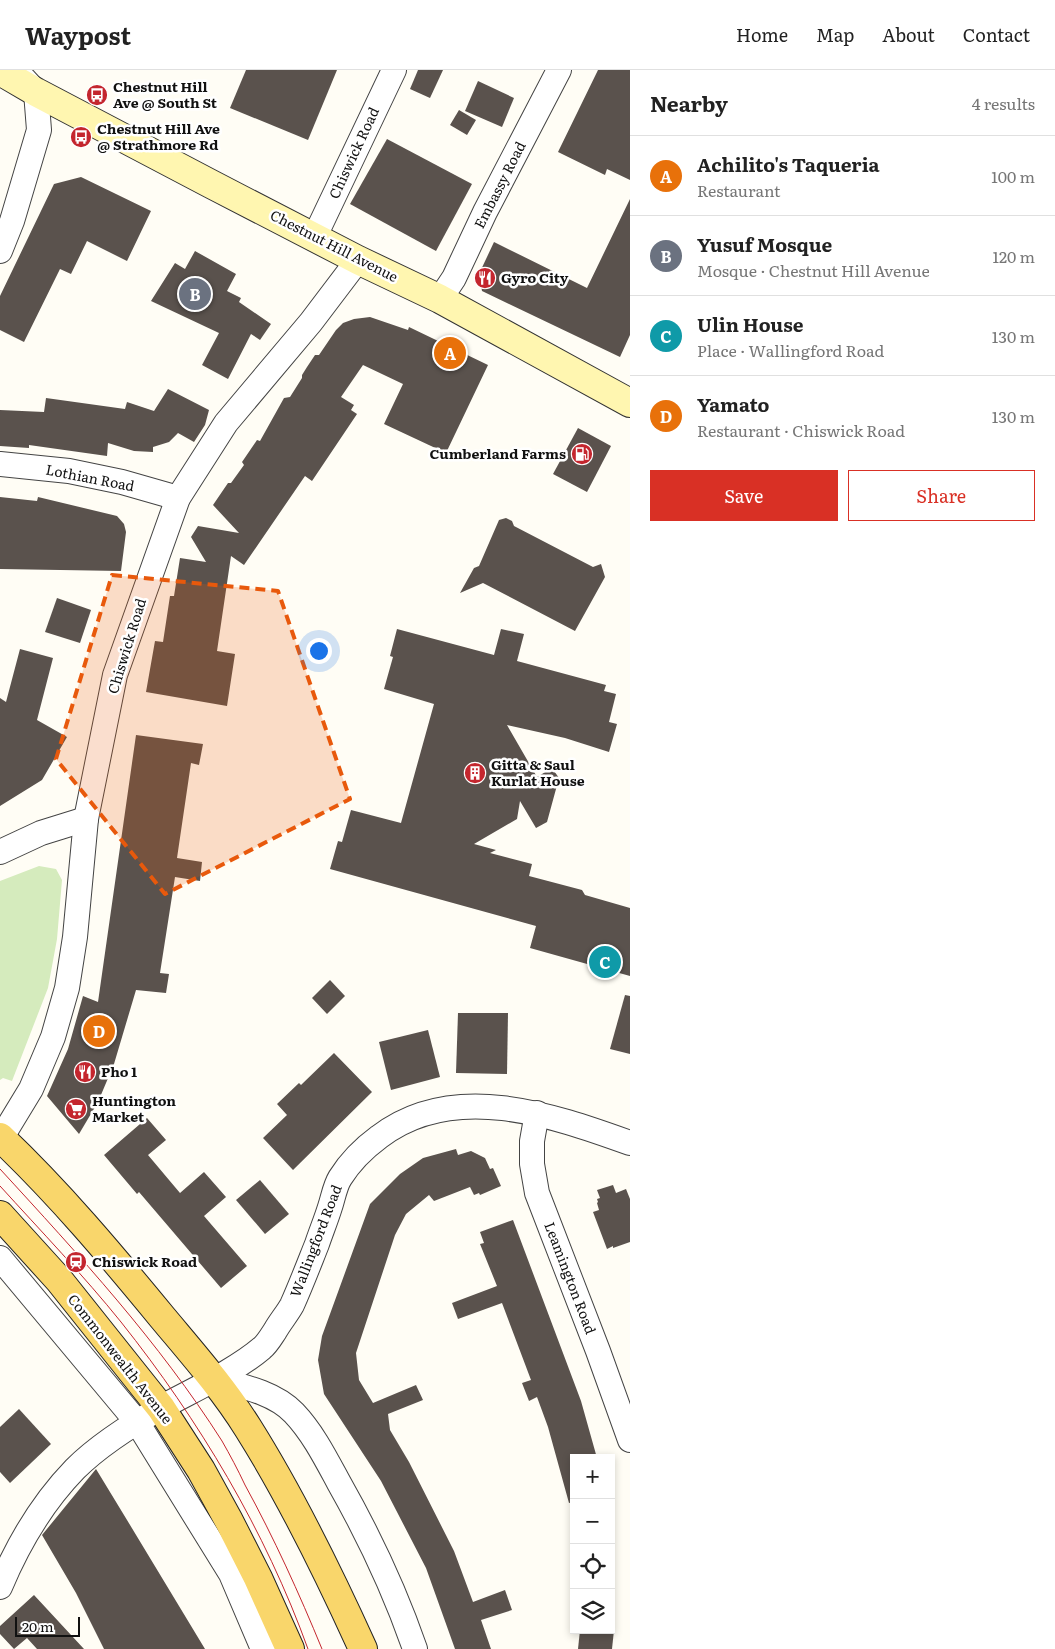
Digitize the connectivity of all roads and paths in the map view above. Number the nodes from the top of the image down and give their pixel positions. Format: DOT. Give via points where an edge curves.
graph roads {
  1 [pos="17,70"];
  2 [pos="394,70"];
  3 [pos="559,70"];
  4 [pos="0,72"];
  5 [pos="0,88"];
  6 [pos="36,92"];
  7 [pos="315,236"];
  8 [pos="0,251"];
  9 [pos="358,260"];
  10 [pos="440,299"];
  11 [pos="630,402"];
  12 [pos="0,464"];
  13 [pos="178,498"];
  14 [pos="86,819"];
  15 [pos="0,852"];
  16 [pos="537,1113"];
  17 [pos="0,1139"];
  18 [pos="630,1144"];
  19 [pos="0,1214"];
  20 [pos="0,1258"];
  21 [pos="214,1379"];
  22 [pos="162,1408"];
  23 [pos="137,1422"];
  24 [pos="630,1440"];
  25 [pos="0,1587"];
  26 [pos="263,1649"];
  27 [pos="290,1649"];
  28 [pos="363,1649"];
  29 [pos="415,1649"];
  1 -- 6 [label="street"];
  2 -- 7 [label="street, Chiswick Road"];
  3 -- 10 [label="street, Embassy Road" via="454,278"];
  4 -- 6 [label="main road, Chestnut Hill Avenue"];
  5 -- 6 [label="main road, Chestnut Hill Avenue"];
  6 -- 7 [label="main road, Chestnut Hill Avenue"];
  6 -- 8 [label="street" via="39,130"];
  7 -- 9 [label="main road, Chestnut Hill Avenue"];
  9 -- 10 [label="main road, Chestnut Hill Avenue"];
  9 -- 13 [label="street, Chiswick Road" via="226,424"];
  10 -- 11 [label="main road, Chestnut Hill Avenue"];
  12 -- 13 [label="street, Lothian Road" via="69,471"];
  13 -- 14 [label="street, Chiswick Road" via="114,675"];
  14 -- 15 [label="street" via="40,833"];
  14 -- 17 [label="street, Chiswick Road" via="67,988 53,1037 30,1089"];
  16 -- 18 [label="street, Wallingford Road"];
  16 -- 21 [label="street, Wallingford Road" via="485,1107 441,1109 395,1125 373,1141 339,1179 291,1306 264,1347"];
  16 -- 24 [label="street, Leamington Road" via="532,1141 537,1193"];
  17 -- 21 [label="main road" via="62,1200"];
  19 -- 22 [label="main road, Commonwealth Avenue" via="59,1280"];
  20 -- 23 [label="street, Commonwealth Avenue"];
  21 -- 22 [label="street, Wallingford Road"];
  21 -- 28 [label="main road" via="248,1428 296,1513 331,1577"];
  21 -- 29 [label="street" via="265,1394 294,1412 320,1450 364,1528 403,1614"];
  22 -- 23 [label="street, Wallingford Road"];
  22 -- 27 [label="main road, Commonwealth Avenue" via="229,1521"];
  23 -- 25 [label="street, Wallingford Road" via="95,1452 58,1488 32,1525"];
  23 -- 26 [label="street, Commonwealth Avenue" via="231,1574"];
}
